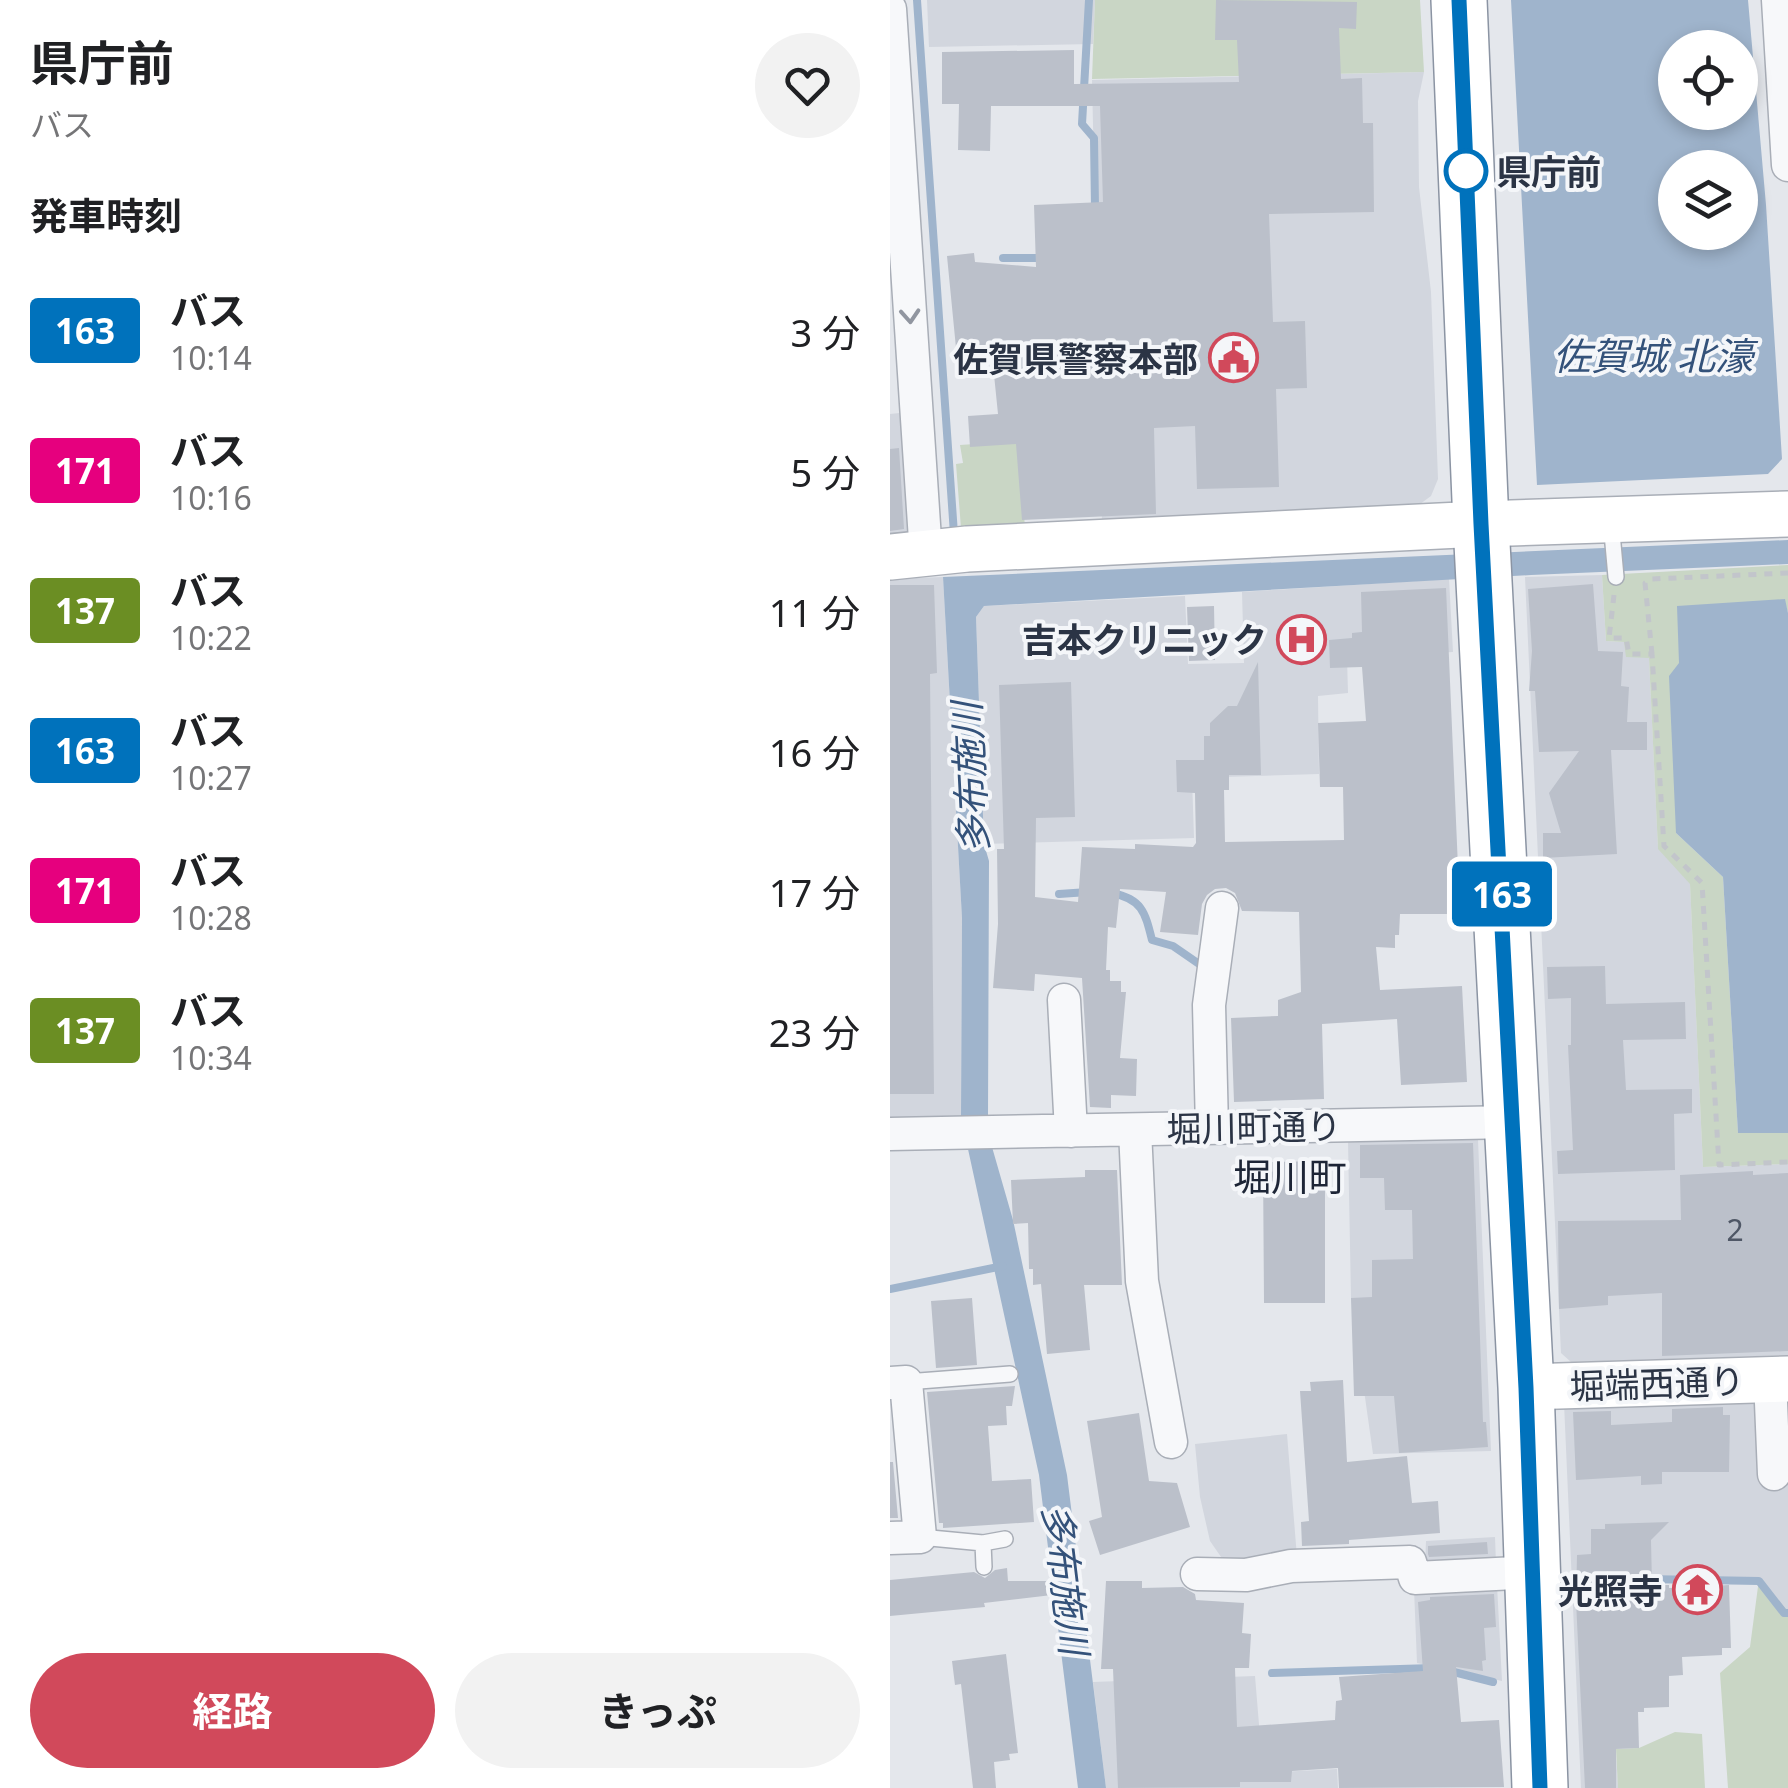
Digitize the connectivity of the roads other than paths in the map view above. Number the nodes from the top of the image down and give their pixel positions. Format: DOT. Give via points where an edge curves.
graph roads {
  1 [pos="1459,0"];
  2 [pos="1778,0"];
  3 [pos="890,9"];
  4 [pos="1788,165"];
  5 [pos="1788,514"];
  6 [pos="1612,530"];
  7 [pos="1484,550"];
  8 [pos="930,553"];
  9 [pos="1616,578"];
  10 [pos="1222,908"];
  11 [pos="1064,1000"];
  12 [pos="1513,1122"];
  13 [pos="1212,1128"];
  14 [pos="1135,1130"];
  15 [pos="1072,1131"];
  16 [pos="890,1134"];
  17 [pos="1010,1374"];
  18 [pos="1779,1379"];
  19 [pos="898,1383"];
  20 [pos="1526,1388"];
  21 [pos="1170,1442"];
  22 [pos="1774,1474"];
  23 [pos="905,1538"];
  24 [pos="1005,1539"];
  25 [pos="983,1543"];
  26 [pos="984,1566"];
  27 [pos="1534,1572"];
  28 [pos="1197,1574"];
  29 [pos="1540,1788"];
  1 -- 7 [label="highway"];
  2 -- 4 [label="street"];
  3 -- 8 [label="street, one-way"];
  5 -- 6 [label="street"];
  6 -- 7 [label="street"];
  6 -- 9 [label="lane"];
  7 -- 8 [label="street"];
  7 -- 12 [label="highway"];
  10 -- 13 [label="street" via="1209,1004"];
  11 -- 15 [label="street"];
  12 -- 13 [label="street, 堀川町通り"];
  12 -- 20 [label="highway"];
  13 -- 14 [label="street, 堀川町通り"];
  14 -- 15 [label="street, 堀川町通り"];
  14 -- 21 [label="street" via="1142,1281"];
  15 -- 16 [label="street, 堀川町通り"];
  17 -- 19 [label="lane"];
  18 -- 20 [label="street, 堀端西通り"];
  18 -- 22 [label="street"];
  19 -- 23 [label="street"];
  20 -- 27 [label="highway"];
  23 -- 25 [label="lane"];
  24 -- 25 [label="lane"];
  25 -- 26 [label="lane"];
  27 -- 28 [label="street" via="1416,1578 1410,1562"];
  27 -- 29 [label="highway"];
}
